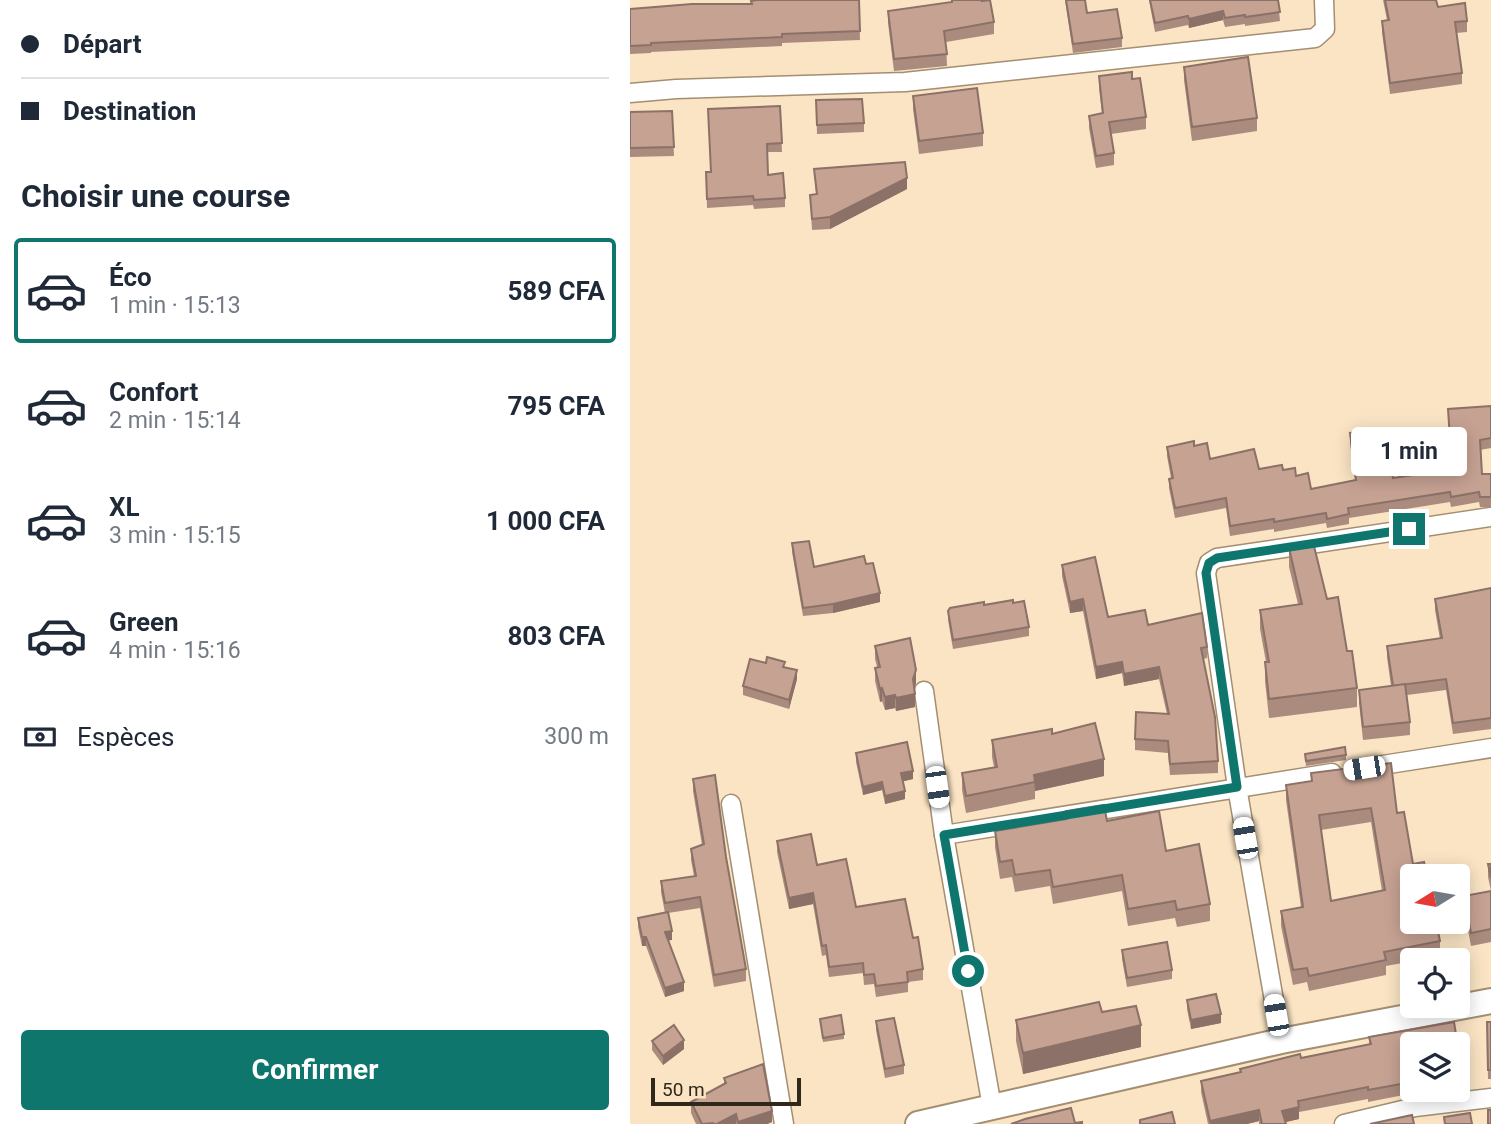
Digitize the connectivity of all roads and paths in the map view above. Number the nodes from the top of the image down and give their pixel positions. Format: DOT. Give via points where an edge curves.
graph roads {
  1 [pos="1324,0"];
  2 [pos="630,93"];
  3 [pos="1491,517"];
  4 [pos="924,691"];
  5 [pos="1491,748"];
  6 [pos="1237,787"];
  7 [pos="731,804"];
  8 [pos="944,835"];
  9 [pos="1491,1001"];
  10 [pos="1281,1041"];
  11 [pos="1491,1098"];
  12 [pos="992,1107"];
  13 [pos="1416,1116"];
  14 [pos="784,1124"];
  15 [pos="918,1124"];
  16 [pos="1344,1124"];
  1 -- 2 [label="street" via="1325,29 1315,38 905,82"];
  3 -- 6 [label="street" via="1217,558 1209,563 1206,573"];
  4 -- 8 [label="street"];
  5 -- 6 [label="street"];
  6 -- 8 [label="street"];
  6 -- 10 [label="street"];
  7 -- 14 [label="street"];
  8 -- 12 [label="street"];
  9 -- 10 [label="street"];
  10 -- 12 [label="street"];
  11 -- 13 [label="street"];
  12 -- 15 [label="street"];
  13 -- 16 [label="street"];
}
